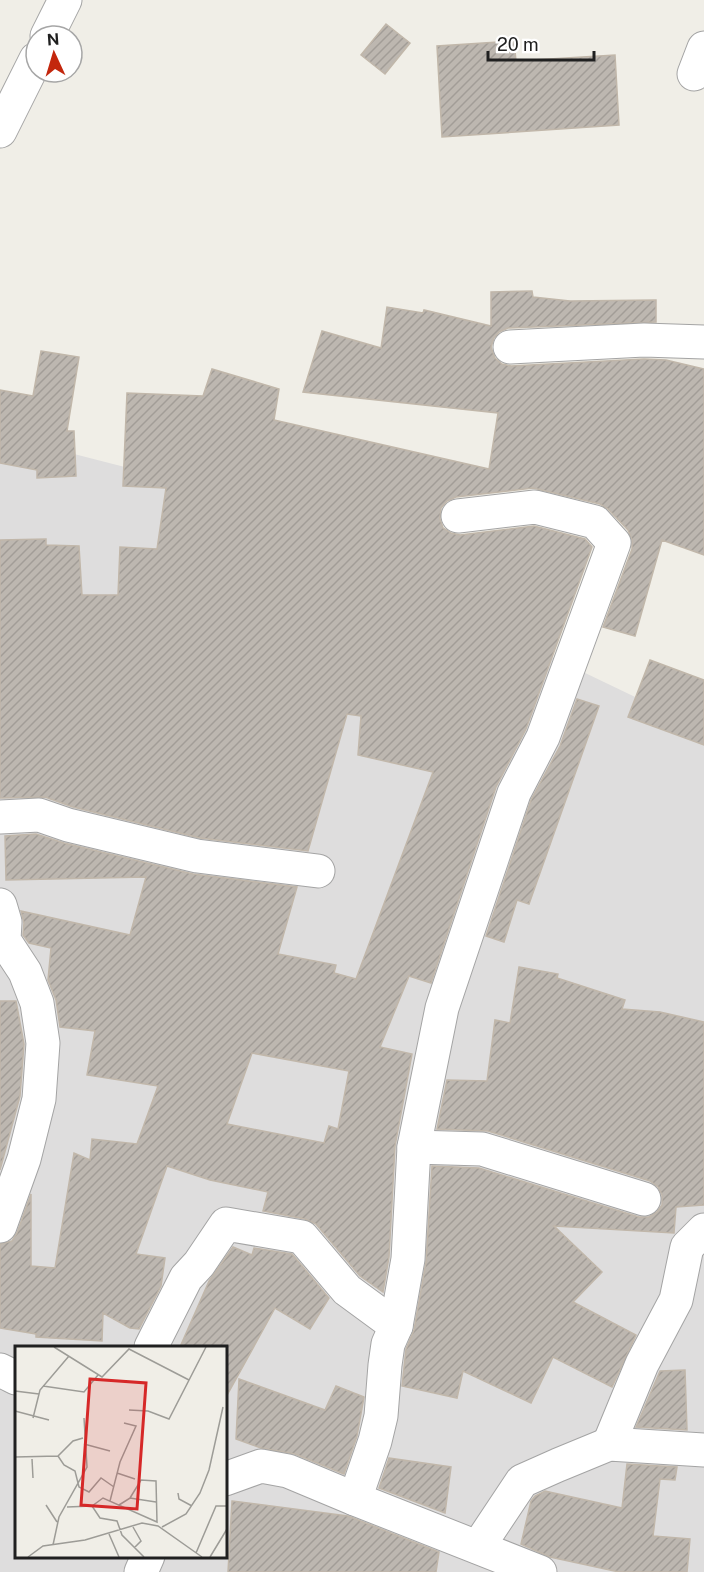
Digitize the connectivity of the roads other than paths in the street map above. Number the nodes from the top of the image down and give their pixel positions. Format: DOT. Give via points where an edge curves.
graph roads {
  1 [pos="65,0"];
  2 [pos="54,24"];
  3 [pos="24,83"];
  4 [pos="0,131"];
  5 [pos="704,342"];
  6 [pos="510,347"];
  7 [pos="458,516"];
  8 [pos="0,817"];
  9 [pos="318,871"];
  10 [pos="0,905"];
  11 [pos="414,1147"];
  12 [pos="644,1199"];
  13 [pos="0,1226"];
  14 [pos="704,1230"];
  15 [pos="396,1326"];
  16 [pos="152,1346"];
  17 [pos="0,1370"];
  18 [pos="15,1378"];
  19 [pos="609,1444"];
  20 [pos="704,1450"];
  21 [pos="226,1479"];
  22 [pos="355,1499"];
  23 [pos="478,1547"];
  24 [pos="148,1557"];
  25 [pos="141,1572"];
  26 [pos="540,1572"];
  1 -- 2 [label="street"];
  3 -- 4 [label="street"];
  5 -- 6 [label="street" via="644,340"];
  7 -- 11 [label="street" via="535,507 595,522 614,543 543,736 514,793 442,1008"];
  8 -- 9 [label="street" via="39,815 197,856"];
  10 -- 13 [label="street" via="5,922 4,940 25,972 37,1003 43,1043 39,1099 24,1159"];
  11 -- 12 [label="street" via="482,1149"];
  11 -- 15 [label="street" via="408,1259"];
  14 -- 19 [label="street" via="687,1247 676,1300 642,1364"];
  15 -- 16 [label="street" via="347,1290 302,1237 226,1224 186,1278"];
  15 -- 22 [label="street" via="388,1344 375,1442"];
  17 -- 18 [label="street"];
  19 -- 20 [label="street"];
  19 -- 23 [label="street" via="522,1481"];
  21 -- 22 [label="street" via="261,1466 288,1470"];
  22 -- 23 [label="street"];
  23 -- 26 [label="street"];
  24 -- 25 [label="street"];
}
